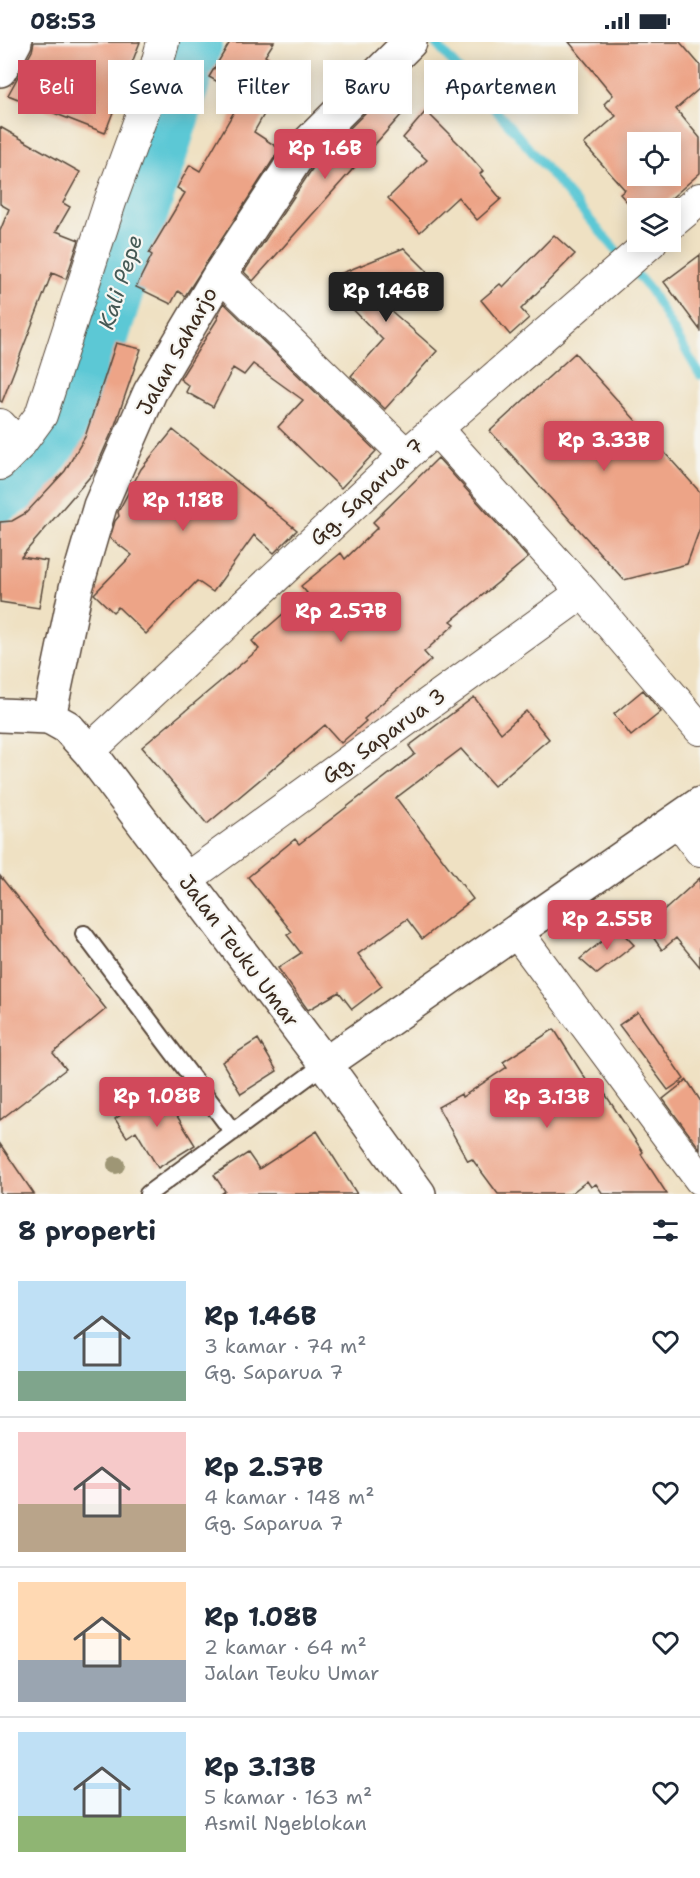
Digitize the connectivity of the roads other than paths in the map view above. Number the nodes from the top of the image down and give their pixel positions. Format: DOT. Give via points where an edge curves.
graph roads {
  1 [pos="15,42"];
  2 [pos="163,42"];
  3 [pos="410,42"];
  4 [pos="0,70"];
  5 [pos="700,199"];
  6 [pos="681,215"];
  7 [pos="638,252"];
  8 [pos="220,274"];
  9 [pos="436,429"];
  10 [pos="6,444"];
  11 [pos="406,455"];
  12 [pos="583,592"];
  13 [pos="0,715"];
  14 [pos="49,717"];
  15 [pos="700,729"];
  16 [pos="89,751"];
  17 [pos="689,812"];
  18 [pos="700,850"];
  19 [pos="185,880"];
  20 [pos="516,931"];
  21 [pos="84,934"];
  22 [pos="325,1064"];
  23 [pos="233,1132"];
  24 [pos="700,1179"];
  25 [pos="700,1186"];
  26 [pos="148,1194"];
  27 [pos="419,1194"];
  28 [pos="691,1194"];
  1 -- 4 [label="main road"];
  2 -- 10 [label="street" via="148,98 41,415"];
  3 -- 8 [label="main road, Jalan Saharjo" via="303,148"];
  5 -- 6 [label="street"];
  7 -- 9 [label="street, Gg. Saparua 7"];
  8 -- 11 [label="street"];
  8 -- 14 [label="main road, Jalan Saharjo" via="150,392 100,506 76,588"];
  9 -- 11 [label="street, Gg. Saparua 7"];
  9 -- 12 [label="street"];
  11 -- 16 [label="street, Gg. Saparua 7"];
  12 -- 15 [label="street"];
  12 -- 19 [label="street, Gg. Saparua 3"];
  13 -- 14 [label="main road"];
  14 -- 16 [label="main road, Jalan Teuku Umar" via="68,728"];
  16 -- 19 [label="main road, Jalan Teuku Umar"];
  17 -- 18 [label="street"];
  17 -- 20 [label="main road"];
  19 -- 22 [label="main road, Jalan Teuku Umar"];
  20 -- 22 [label="main road"];
  20 -- 24 [label="street"];
  21 -- 23 [label="lane"];
  22 -- 23 [label="lane"];
  22 -- 27 [label="main road, Jalan Teuku Umar"];
  23 -- 26 [label="lane"];
  25 -- 28 [label="street"];
}
